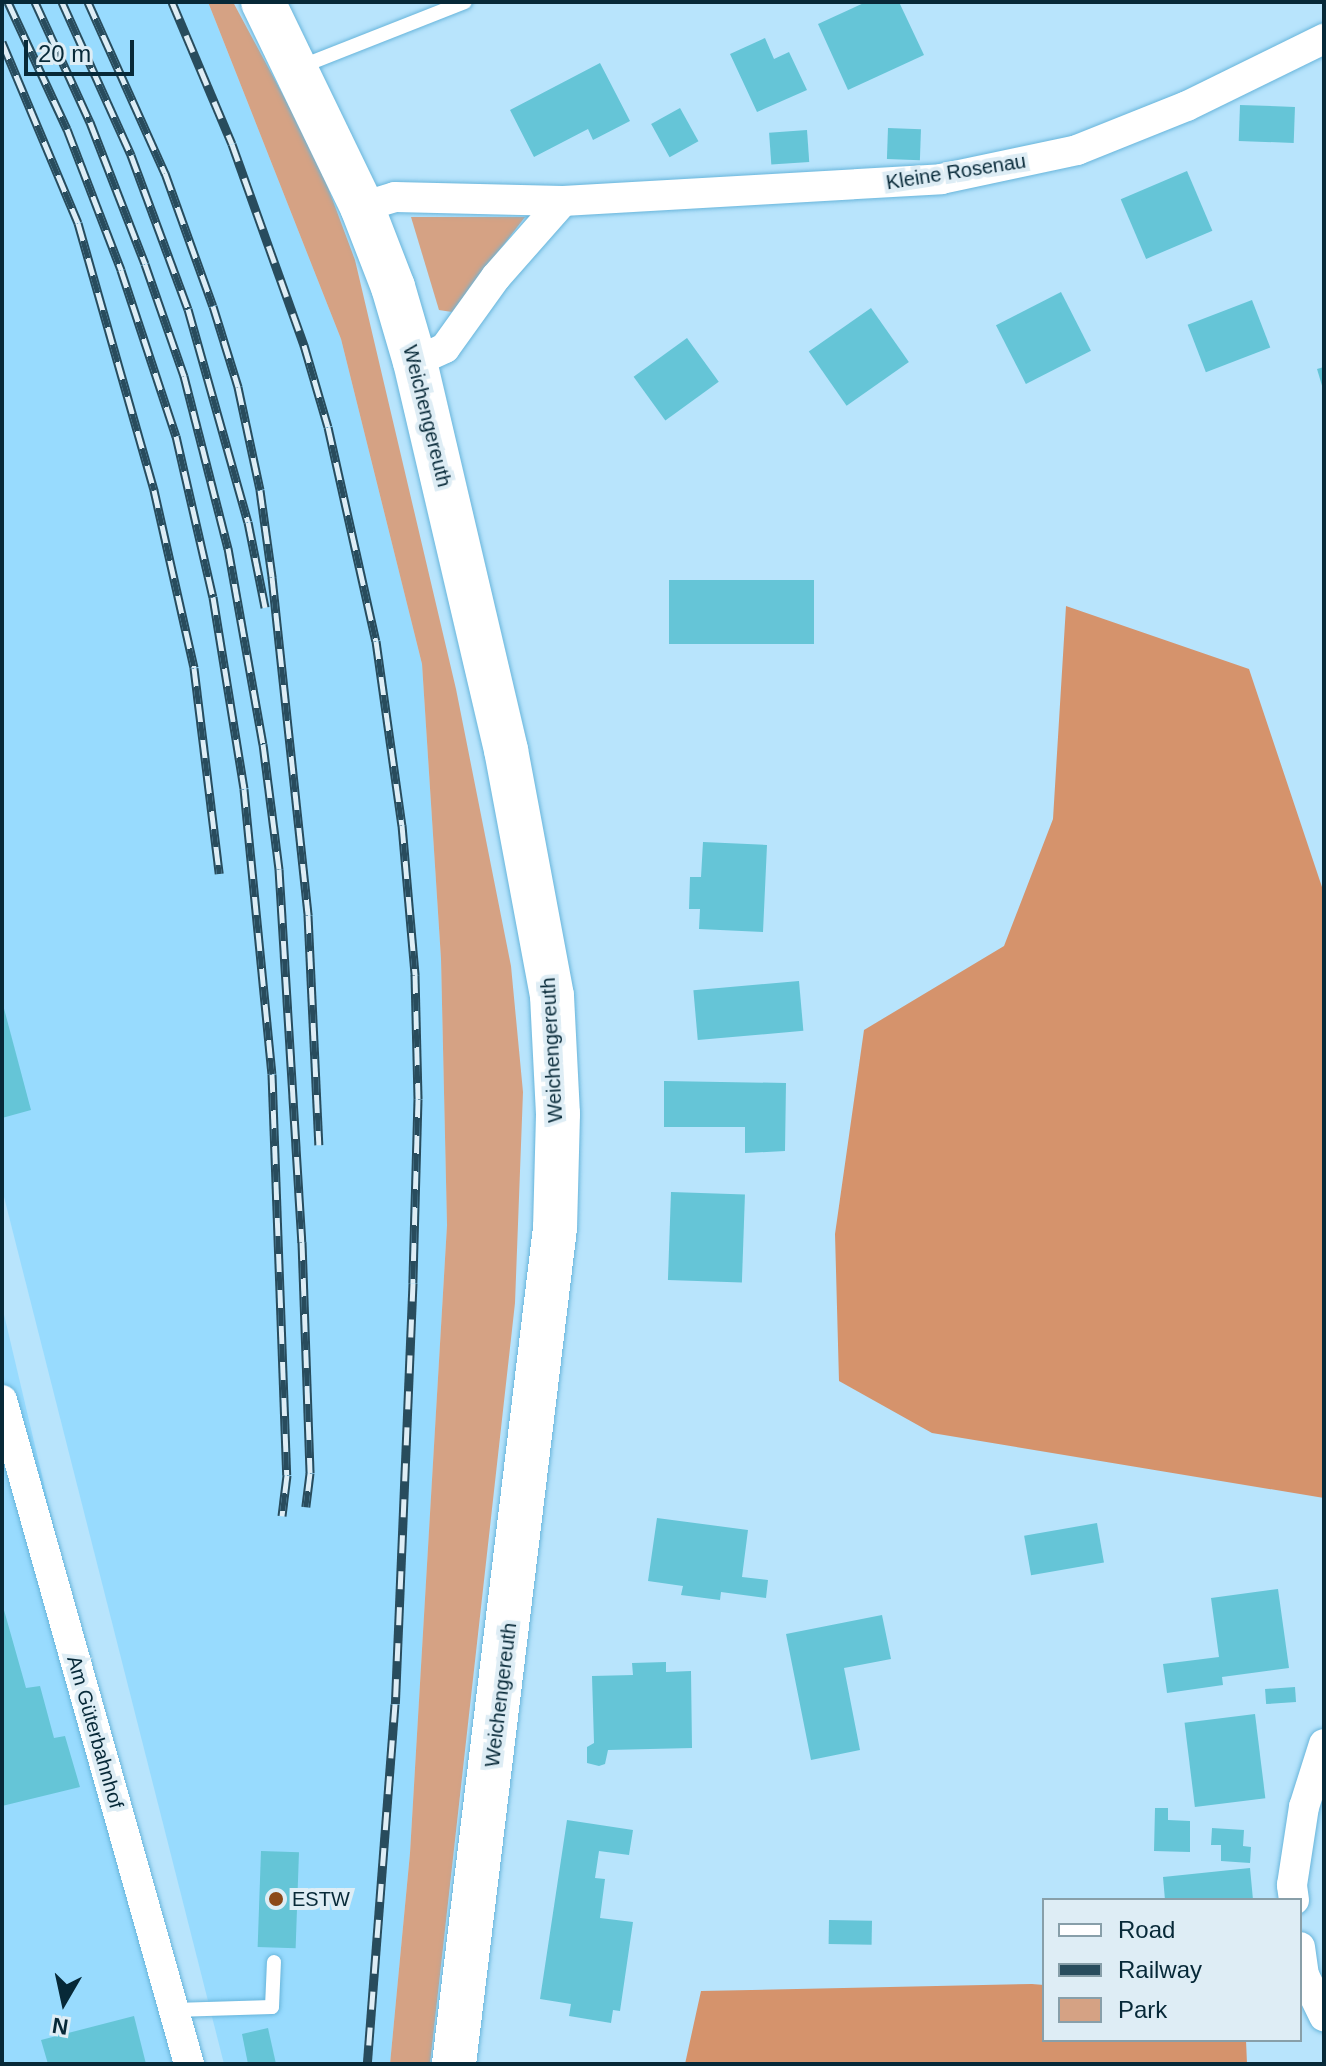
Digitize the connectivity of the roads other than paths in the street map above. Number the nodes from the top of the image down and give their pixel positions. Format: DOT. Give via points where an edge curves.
graph roads {
  1 [pos="263,2"];
  2 [pos="465,2"];
  3 [pos="1324,39"];
  4 [pos="296,69"];
  5 [pos="563,201"];
  6 [pos="362,207"];
  7 [pos="415,362"];
  8 [pos="2,1400"];
  9 [pos="1324,1744"];
  10 [pos="1294,1898"];
  11 [pos="1302,1961"];
  12 [pos="274,1962"];
  13 [pos="174,2010"];
  14 [pos="1324,2016"];
  15 [pos="189,2064"];
  16 [pos="454,2064"];
  1 -- 4 [label="main road, Weichengereuth"];
  2 -- 4 [label="lane"];
  3 -- 5 [label="street, Kleine Rosenau" via="1187,106 1077,150 941,179"];
  4 -- 6 [label="main road, Weichengereuth"];
  5 -- 6 [label="street, Kleine Rosenau" via="395,197"];
  5 -- 7 [label="street" via="496,277 445,348"];
  6 -- 7 [label="main road, Weichengereuth"];
  7 -- 16 [label="main road, Weichengereuth" via="538,905 552,996 558,1114 555,1228"];
  8 -- 13 [label="street, Am Güterbahnhof"];
  9 -- 10 [label="street" via="1304,1807"];
  11 -- 14 [label="street"];
  12 -- 13 [label="lane" via="272,2007"];
  13 -- 15 [label="street, Am Güterbahnhof"];
}
